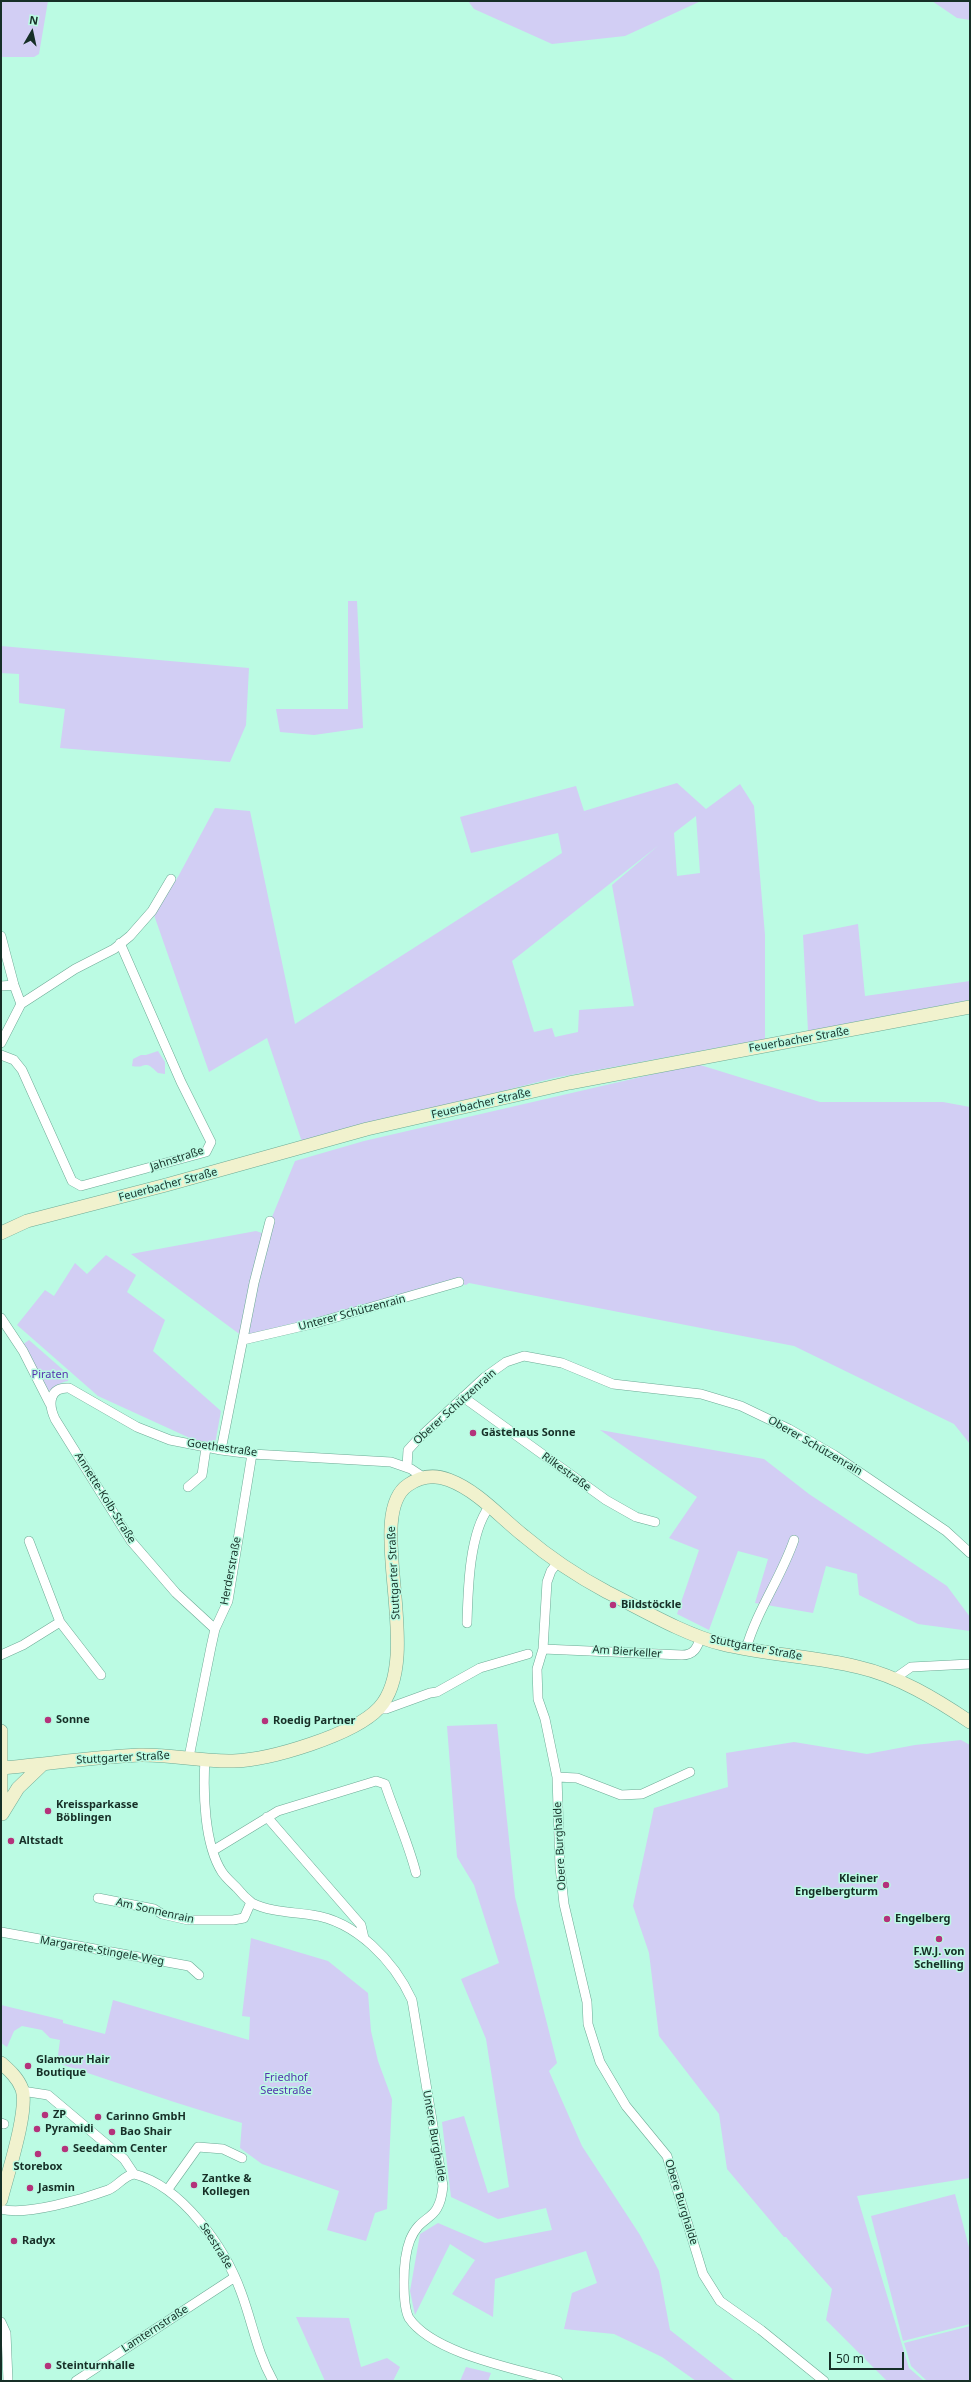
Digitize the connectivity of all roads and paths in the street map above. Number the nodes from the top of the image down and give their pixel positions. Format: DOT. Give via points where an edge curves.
graph roads {
  1 [pos="172,879"];
  2 [pos="1,936"];
  3 [pos="120,943"];
  4 [pos="14,984"];
  5 [pos="1,986"];
  6 [pos="21,1004"];
  7 [pos="970,1007"];
  8 [pos="1,1044"];
  9 [pos="1,1055"];
  10 [pos="270,1221"];
  11 [pos="2,1230"];
  12 [pos="459,1282"];
  13 [pos="1,1318"];
  14 [pos="243,1340"];
  15 [pos="463,1397"];
  16 [pos="51,1408"];
  17 [pos="206,1448"];
  18 [pos="221,1450"];
  19 [pos="252,1454"];
  20 [pos="406,1467"];
  21 [pos="423,1477"];
  22 [pos="188,1488"];
  23 [pos="489,1507"];
  24 [pos="655,1522"];
  25 [pos="794,1540"];
  26 [pos="29,1541"];
  27 [pos="970,1553"];
  28 [pos="558,1562"];
  29 [pos="60,1622"];
  30 [pos="467,1623"];
  31 [pos="215,1629"];
  32 [pos="701,1637"];
  33 [pos="543,1649"];
  34 [pos="746,1649"];
  35 [pos="528,1654"];
  36 [pos="1,1655"];
  37 [pos="970,1664"];
  38 [pos="101,1675"];
  39 [pos="894,1679"];
  40 [pos="379,1709"];
  41 [pos="970,1722"];
  42 [pos="1,1732"];
  43 [pos="189,1757"];
  44 [pos="205,1759"];
  45 [pos="42,1765"];
  46 [pos="1,1768"];
  47 [pos="690,1772"];
  48 [pos="556,1776"];
  49 [pos="1,1809"];
  50 [pos="1,1817"];
  51 [pos="267,1817"];
  52 [pos="214,1850"];
  53 [pos="416,1873"];
  54 [pos="98,1898"];
  55 [pos="252,1902"];
  56 [pos="1,1932"];
  57 [pos="364,1938"];
  58 [pos="199,1975"];
  59 [pos="1,2062"];
  60 [pos="22,2091"];
  61 [pos="242,2158"];
  62 [pos="134,2174"];
  63 [pos="168,2189"];
  64 [pos="1,2200"];
  65 [pos="1,2209"];
  66 [pos="235,2277"];
  67 [pos="1,2322"];
  68 [pos="8,2381"];
  69 [pos="76,2381"];
  70 [pos="273,2381"];
  71 [pos="558,2381"];
  72 [pos="824,2381"];
  1 -- 3 [label="street" via="152,911"];
  2 -- 4 [label="street"];
  3 -- 6 [label="street"];
  3 -- 9 [label="street, Jahnstraße" via="181,1082 211,1142 206,1152 81,1186 72,1181 22,1070 14,1060"];
  4 -- 5 [label="street"];
  4 -- 6 [label="street"];
  6 -- 8 [label="street"];
  7 -- 11 [label="main road, Feuerbacher Straße" via="569,1083 368,1129 166,1186 27,1221"];
  10 -- 14 [label="street"];
  12 -- 14 [label="street, Unterer Schützenrain" via="316,1323"];
  13 -- 16 [label="street, Annette-Kolb-Straße" via="23,1350"];
  14 -- 18 [label="street"];
  15 -- 20 [label="street, Oberer Schützenrain" via="408,1450"];
  15 -- 24 [label="street, Rilkestraße" via="606,1500 636,1517"];
  15 -- 27 [label="street, Oberer Schützenrain" via="506,1362 524,1356 562,1362 613,1384 701,1394 740,1406 789,1429 834,1455 946,1531"];
  16 -- 17 [label="street, Goethestraße" via="54,1392 60,1388 69,1388 137,1427 170,1440"];
  16 -- 31 [label="street, Annette-Kolb-Straße" via="131,1541 176,1593"];
  17 -- 18 [label="street, Goethestraße"];
  17 -- 22 [label="street" via="202,1474"];
  18 -- 19 [label="street, Goethestraße"];
  19 -- 20 [label="street, Goethestraße" via="391,1462"];
  19 -- 31 [label="street, Herderstraße" via="228,1601"];
  20 -- 21 [label="street, Goethestraße"];
  21 -- 23 [label="main road, Stuttgarter Straße" via="446,1478 466,1488"];
  21 -- 40 [label="main road, Stuttgarter Straße" via="404,1487 397,1497 392,1514 397,1668 392,1686"];
  23 -- 28 [label="main road, Stuttgarter Straße"];
  23 -- 30 [label="street" via="483,1515 475,1547 468,1588"];
  25 -- 34 [label="street" via="776,1586 757,1618"];
  26 -- 29 [label="street"];
  28 -- 32 [label="main road, Stuttgarter Straße" via="602,1589"];
  28 -- 33 [label="street, Obere Burghalde" via="551,1571 548,1582"];
  29 -- 36 [label="street" via="24,1646"];
  29 -- 38 [label="street"];
  31 -- 43 [label="street, Herderstraße"];
  32 -- 33 [label="street, Am Bierkeller" via="696,1650 690,1655 682,1656"];
  32 -- 34 [label="main road, Stuttgarter Straße"];
  33 -- 48 [label="street, Obere Burghalde" via="536,1669 538,1699 545,1719"];
  34 -- 39 [label="main road, Stuttgarter Straße" via="861,1667"];
  35 -- 40 [label="street" via="480,1668 437,1692"];
  37 -- 39 [label="street" via="911,1667"];
  39 -- 41 [label="main road, Stuttgarter Straße" via="942,1703"];
  40 -- 44 [label="main road, Stuttgarter Straße" via="337,1734 290,1751 244,1760"];
  42 -- 46 [label="main road"];
  43 -- 44 [label="main road, Stuttgarter Straße"];
  43 -- 45 [label="main road, Stuttgarter Straße" via="136,1755"];
  44 -- 52 [label="street, Untere Burghalde" via="208,1835"];
  45 -- 46 [label="main road, Stuttgarter Straße"];
  45 -- 50 [label="main road" via="18,1788"];
  46 -- 49 [label="main road"];
  47 -- 48 [label="street" via="642,1794 622,1795 577,1778"];
  48 -- 72 [label="street, Obere Burghalde" via="564,1904 587,2002 588,2024 600,2062 626,2106 667,2156 703,2274 720,2301 761,2330"];
  51 -- 52 [label="street"];
  51 -- 53 [label="street" via="278,1810 376,1780 385,1784 396,1818 408,1840"];
  51 -- 57 [label="street, Untere Burghalde" via="361,1925"];
  52 -- 55 [label="street, Untere Burghalde" via="222,1872"];
  54 -- 55 [label="street, Am Sonnenrain" via="154,1908 162,1914 188,1920 210,1921 244,1918"];
  55 -- 57 [label="street, Untere Burghalde" via="268,1909 321,1917 336,1922"];
  56 -- 58 [label="street, Margarete-Stingele-Weg" via="189,1966"];
  57 -- 71 [label="street, Untere Burghalde" via="394,1969 404,1982 412,2000 443,2186 442,2201 437,2211 419,2223 410,2241 404,2266 404,2293 408,2316 420,2331 441,2343 499,2366"];
  59 -- 60 [label="main road" via="14,2075"];
  60 -- 62 [label="street" via="48,2095 124,2159"];
  60 -- 64 [label="main road" via="20,2127"];
  61 -- 63 [label="street" via="223,2149 198,2148"];
  62 -- 63 [label="street, Seestraße" via="150,2178"];
  62 -- 65 [label="street" via="127,2176 110,2189 73,2201 19,2210"];
  63 -- 66 [label="street, Seestraße" via="201,2222"];
  66 -- 69 [label="street, Lamternstraße"];
  66 -- 70 [label="street, Seestraße" via="263,2363"];
  67 -- 68 [label="street" via="6,2333"];
}
